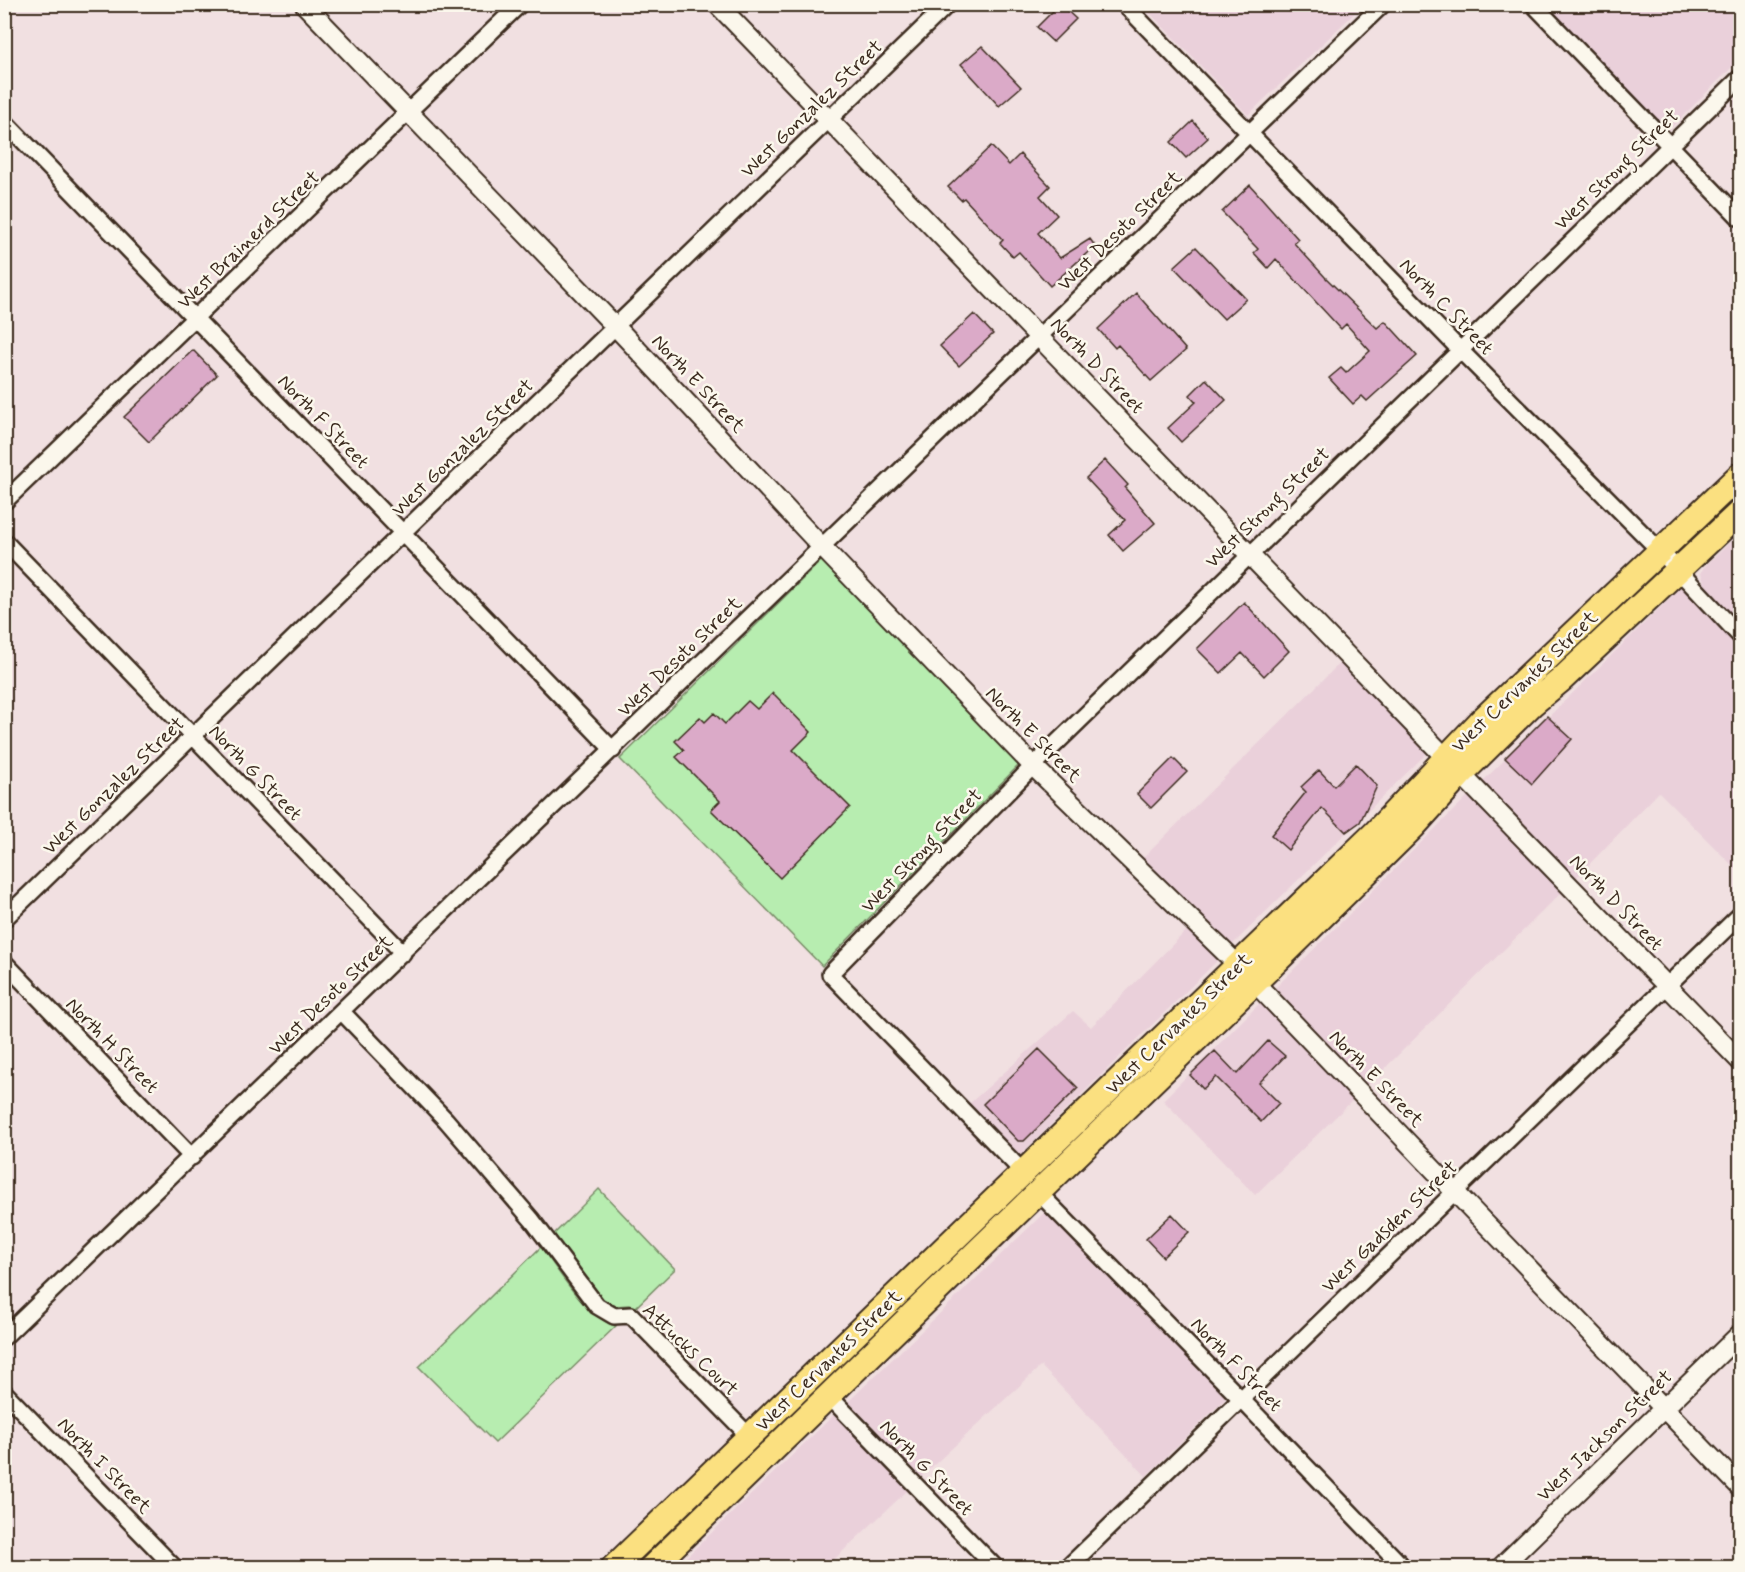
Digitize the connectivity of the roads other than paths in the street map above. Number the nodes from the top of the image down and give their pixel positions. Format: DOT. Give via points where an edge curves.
graph roads {
  1 [pos="304,4"];
  2 [pos="520,4"];
  3 [pos="717,4"];
  4 [pos="948,4"];
  5 [pos="1124,4"];
  6 [pos="1383,4"];
  7 [pos="1533,4"];
  8 [pos="1740,78"];
  9 [pos="409,113"];
  10 [pos="828,120"];
  11 [pos="4,121"];
  12 [pos="1250,134"];
  13 [pos="1670,146"];
  14 [pos="1740,218"];
  15 [pos="196,318"];
  16 [pos="616,327"];
  17 [pos="1040,337"];
  18 [pos="1460,350"];
  19 [pos="1740,475"];
  20 [pos="4,502"];
  21 [pos="1740,512"];
  22 [pos="403,533"];
  23 [pos="4,542"];
  24 [pos="821,546"];
  25 [pos="1661,552"];
  26 [pos="1249,554"];
  27 [pos="1679,571"];
  28 [pos="1740,636"];
  29 [pos="193,737"];
  30 [pos="613,750"];
  31 [pos="1033,766"];
  32 [pos="1453,766"];
  33 [pos="1740,915"];
  34 [pos="4,919"];
  35 [pos="403,953"];
  36 [pos="4,962"];
  37 [pos="1246,973"];
  38 [pos="1668,985"];
  39 [pos="342,1012"];
  40 [pos="1740,1061"];
  41 [pos="192,1157"];
  42 [pos="1023,1172"];
  43 [pos="1038,1192"];
  44 [pos="1455,1192"];
  45 [pos="917,1274"];
  46 [pos="1740,1334"];
  47 [pos="4,1337"];
  48 [pos="4,1392"];
  49 [pos="828,1395"];
  50 [pos="1241,1398"];
  51 [pos="1664,1408"];
  52 [pos="749,1436"];
  53 [pos="1740,1487"];
  54 [pos="656,1563"];
  55 [pos="175,1568"];
  56 [pos="613,1568"];
  57 [pos="996,1568"];
  58 [pos="1066,1568"];
  59 [pos="1404,1568"];
  60 [pos="1500,1568"];
  1 -- 9 [label="street, North E Street"];
  2 -- 9 [label="street, West Brainerd Street"];
  3 -- 10 [label="street, North D Street"];
  4 -- 10 [label="street, West Gonzalez Street"];
  5 -- 12 [label="street, North C Street"];
  6 -- 12 [label="street, West Desoto Street"];
  7 -- 13 [label="street"];
  8 -- 13 [label="street, West Strong Street"];
  9 -- 15 [label="street, West Brainerd Street"];
  9 -- 16 [label="street, North E Street"];
  10 -- 16 [label="street, West Gonzalez Street"];
  10 -- 17 [label="street, North D Street"];
  11 -- 15 [label="street, North F Street"];
  12 -- 17 [label="street, West Desoto Street"];
  12 -- 18 [label="street, North C Street"];
  13 -- 14 [label="street"];
  13 -- 18 [label="street, West Strong Street"];
  15 -- 20 [label="street, West Brainerd Street"];
  15 -- 22 [label="street, North F Street"];
  16 -- 22 [label="street, West Gonzalez Street"];
  16 -- 24 [label="street, North E Street"];
  17 -- 24 [label="street, West Desoto Street"];
  17 -- 26 [label="street, North D Street"];
  18 -- 25 [label="street, North C Street"];
  18 -- 26 [label="street, West Strong Street"];
  19 -- 25 [label="main road, West Cervantes Street"];
  21 -- 27 [label="main road, West Cervantes Street"];
  22 -- 29 [label="street, West Gonzalez Street"];
  22 -- 30 [label="street, North F Street"];
  23 -- 29 [label="street, North G Street"];
  24 -- 30 [label="street, West Desoto Street"];
  24 -- 31 [label="street, North E Street"];
  25 -- 27 [label="street, North C Street"];
  25 -- 32 [label="main road, West Cervantes Street" via="1555,650"];
  26 -- 31 [label="street, West Strong Street"];
  26 -- 32 [label="street, North D Street"];
  27 -- 28 [label="street, North C Street"];
  27 -- 32 [label="main road, West Cervantes Street" via="1561,680"];
  29 -- 34 [label="street, West Gonzalez Street"];
  29 -- 35 [label="street, North G Street"];
  30 -- 35 [label="street, West Desoto Street"];
  31 -- 37 [label="street, North E Street"];
  31 -- 42 [label="street, West Strong Street" via="830,974"];
  32 -- 37 [label="main road, West Cervantes Street" via="1374,834"];
  32 -- 38 [label="street, North D Street"];
  33 -- 38 [label="street, West Gadsden Street"];
  35 -- 39 [label="street, West Desoto Street"];
  36 -- 41 [label="street, North H Street"];
  37 -- 42 [label="main road, West Cervantes Street"];
  37 -- 43 [label="main road, West Cervantes Street"];
  37 -- 44 [label="street, North E Street"];
  38 -- 40 [label="street, North D Street"];
  38 -- 44 [label="street, West Gadsden Street"];
  39 -- 41 [label="street, West Desoto Street"];
  39 -- 52 [label="street, Attucks Court" via="446,1120 532,1220 597,1306 614,1316 631,1315"];
  41 -- 47 [label="street, West Desoto Street"];
  42 -- 45 [label="main road, West Cervantes Street"];
  43 -- 49 [label="main road, West Cervantes Street"];
  43 -- 50 [label="street, North F Street"];
  44 -- 50 [label="street, West Gadsden Street"];
  44 -- 51 [label="street, North E Street"];
  45 -- 49 [label="main road" via="898,1306 828,1374 824,1385"];
  45 -- 52 [label="main road, West Cervantes Street"];
  46 -- 51 [label="street, West Jackson Street"];
  48 -- 55 [label="street, North I Street"];
  49 -- 54 [label="main road, West Cervantes Street"];
  49 -- 57 [label="street, North G Street"];
  50 -- 58 [label="street, West Gadsden Street"];
  50 -- 59 [label="street, North F Street"];
  51 -- 53 [label="street, North E Street"];
  51 -- 60 [label="street, West Jackson Street"];
  52 -- 54 [label="main road" via="745,1456 682,1518 669,1534"];
  52 -- 56 [label="main road, West Cervantes Street"];
}
